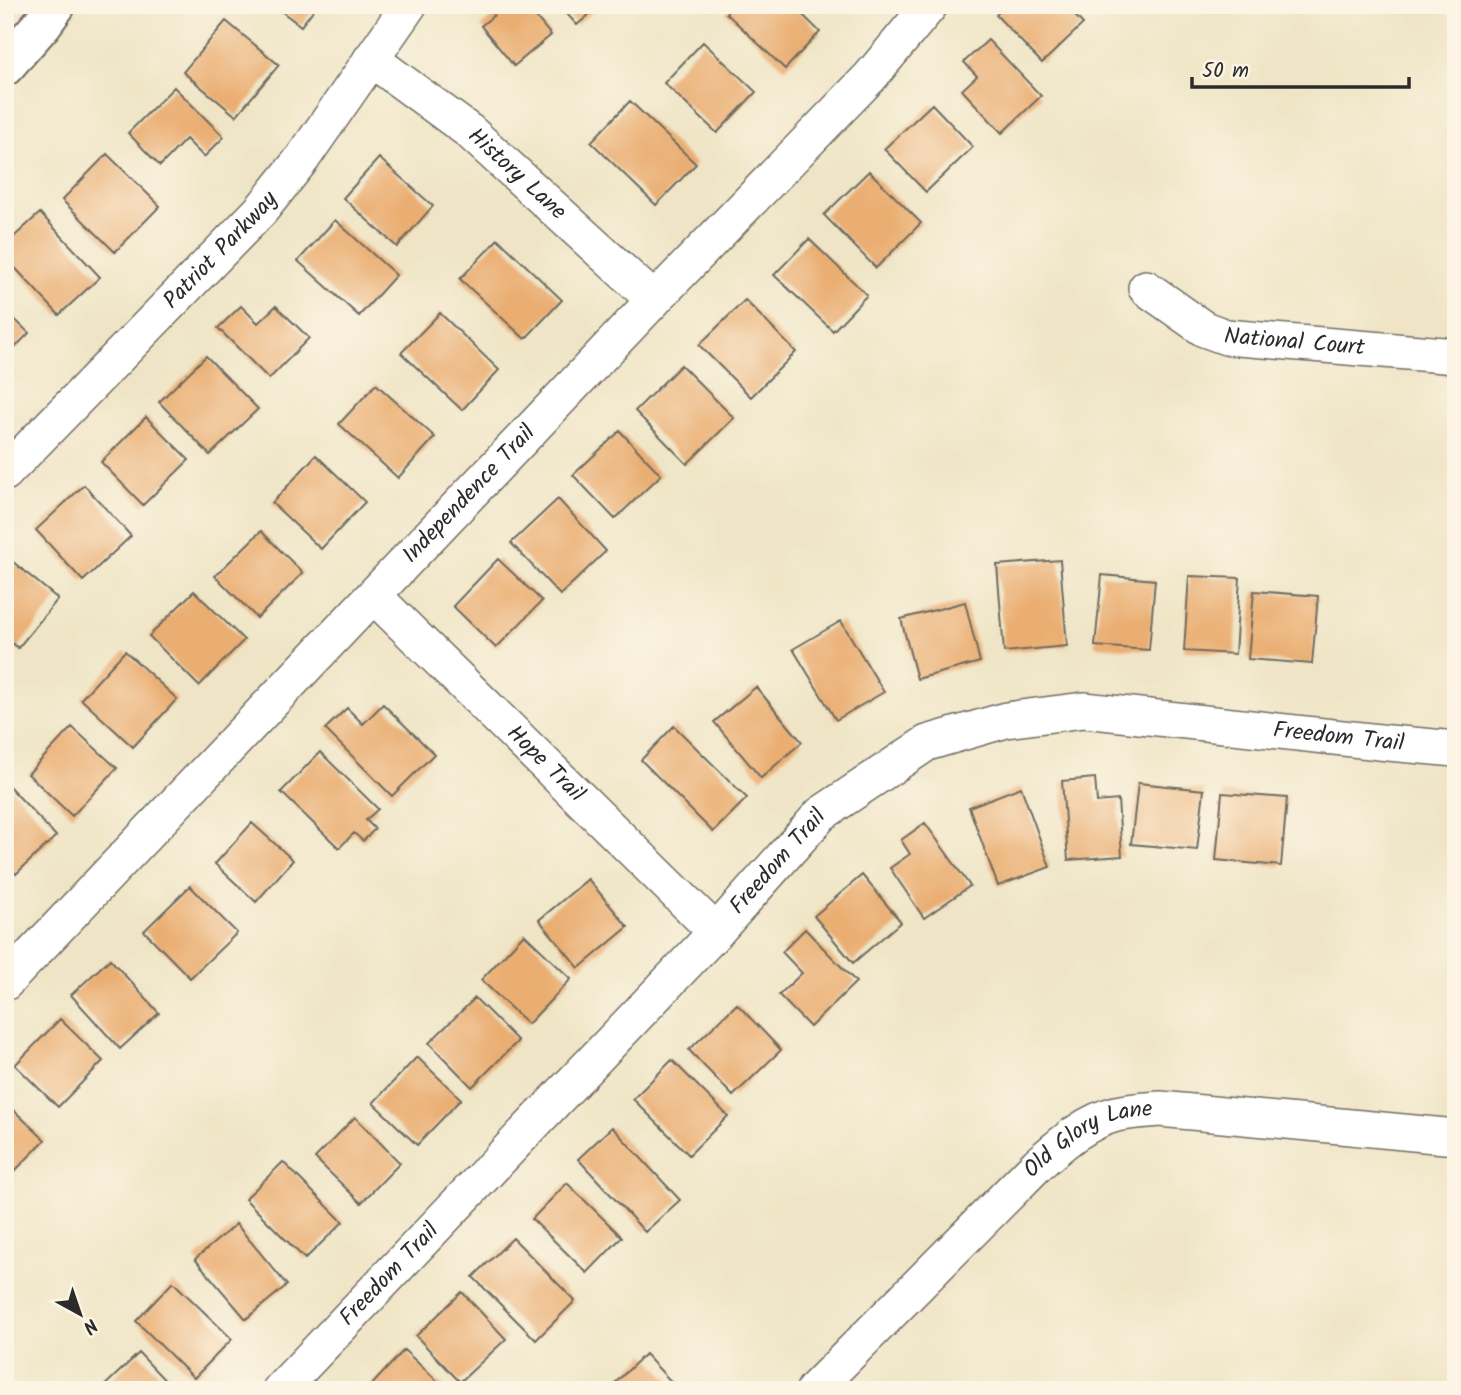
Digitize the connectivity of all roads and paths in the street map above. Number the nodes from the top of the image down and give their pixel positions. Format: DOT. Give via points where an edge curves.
graph roads {
  1 [pos="56,5"];
  2 [pos="409,5"];
  3 [pos="930,5"];
  4 [pos="371,59"];
  5 [pos="5,66"];
  6 [pos="1146,288"];
  7 [pos="654,300"];
  8 [pos="1456,356"];
  9 [pos="5,473"];
  10 [pos="374,596"];
  11 [pos="1456,749"];
  12 [pos="716,932"];
  13 [pos="5,983"];
  14 [pos="1456,1137"];
  15 [pos="280,1390"];
  16 [pos="814,1390"];
  1 -- 5 [label="street"];
  2 -- 4 [label="street, Patriot Parkway"];
  3 -- 7 [label="street, Independence Trail" via="870,77"];
  4 -- 7 [label="street, History Lane" via="469,131"];
  4 -- 9 [label="street, Patriot Parkway" via="261,211"];
  6 -- 8 [label="street, National Court" via="1205,329 1226,337"];
  7 -- 10 [label="street, Independence Trail"];
  10 -- 12 [label="street, Hope Trail"];
  10 -- 13 [label="street, Independence Trail"];
  11 -- 12 [label="street, Freedom Trail" via="1084,710 1006,720 927,743 821,814"];
  12 -- 15 [label="street, Freedom Trail"];
  14 -- 16 [label="street, Old Glory Lane" via="1160,1108 1094,1123 1038,1164"];
}
